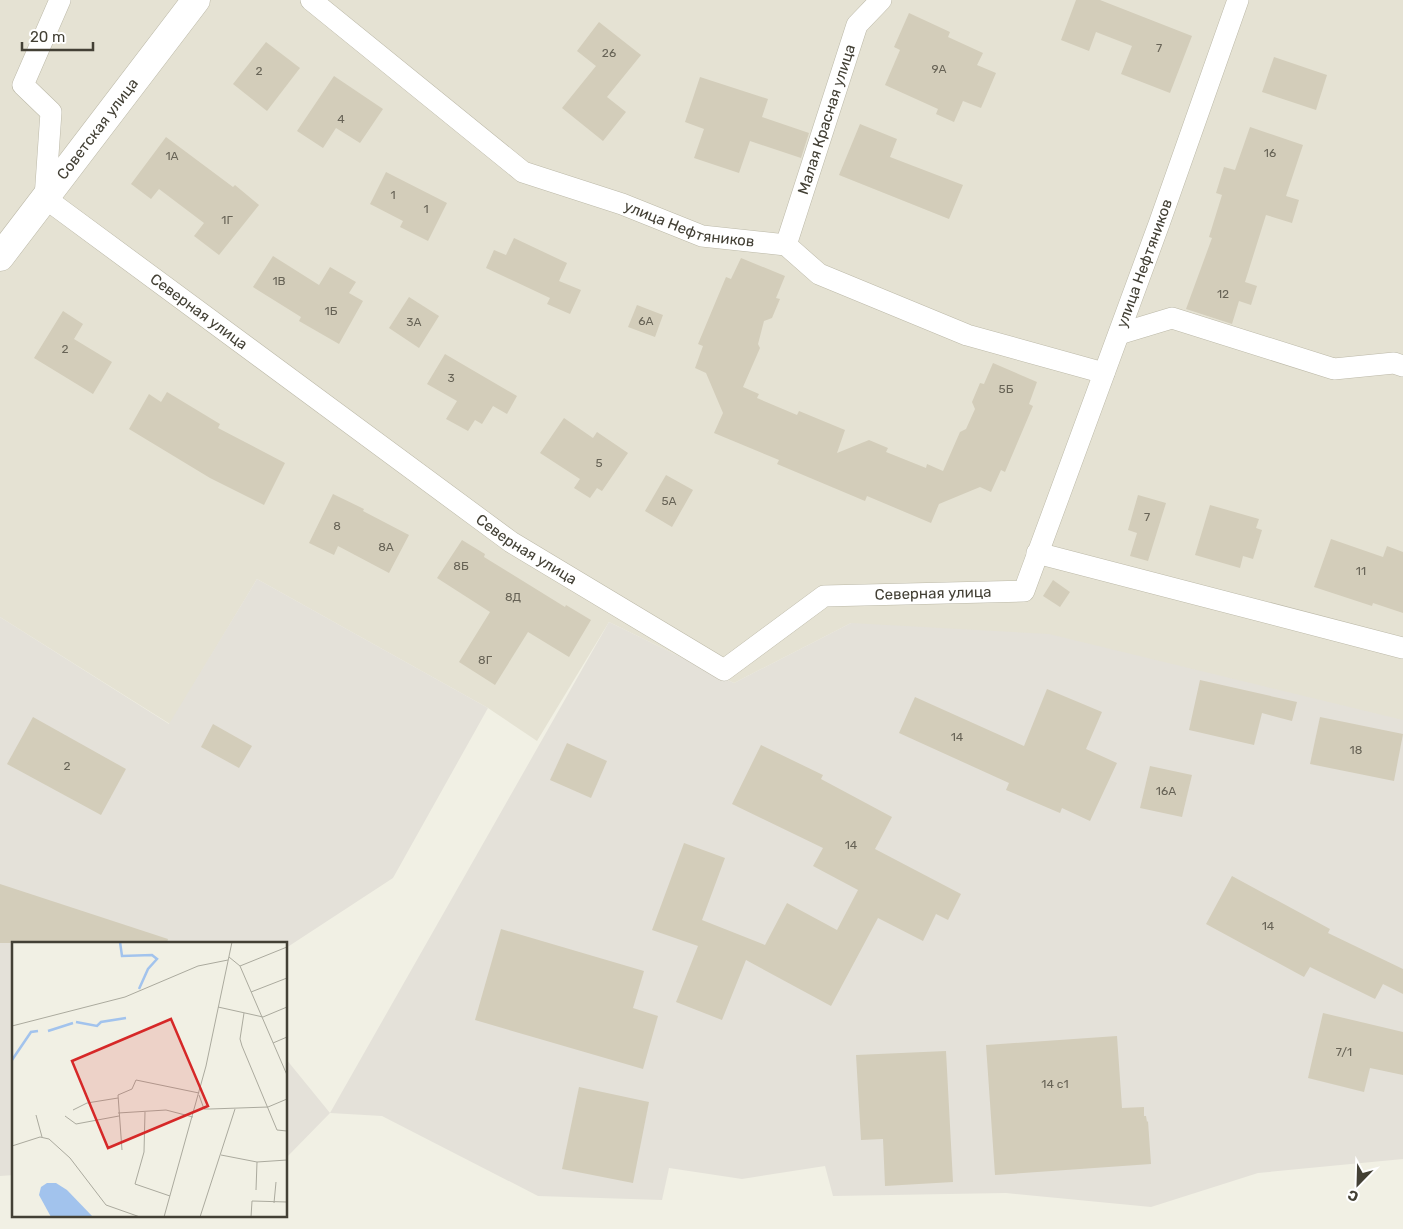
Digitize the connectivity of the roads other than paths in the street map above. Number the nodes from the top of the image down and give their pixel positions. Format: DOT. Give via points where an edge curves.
graph roads {
  1 [pos="60,0"];
  2 [pos="196,0"];
  3 [pos="311,0"];
  4 [pos="881,0"];
  5 [pos="1238,0"];
  6 [pos="45,198"];
  7 [pos="786,245"];
  8 [pos="0,257"];
  9 [pos="1119,334"];
  10 [pos="1403,366"];
  11 [pos="1104,373"];
  12 [pos="1038,553"];
  13 [pos="1403,648"];
  1 -- 6 [label="street" via="23,85 50,112"];
  2 -- 6 [label="street, Советская улица"];
  3 -- 7 [label="street, улица Нефтяников" via="523,172 622,204 702,236"];
  4 -- 7 [label="street, Малая Красная улица" via="857,25"];
  5 -- 9 [label="street, улица Нефтяников"];
  6 -- 8 [label="street, Советская улица"];
  6 -- 12 [label="street, Северная улица" via="511,542 724,670 824,596 1024,590"];
  7 -- 11 [label="street" via="819,274 967,335"];
  9 -- 10 [label="street, улица Нефтяников" via="1172,318 1334,369 1394,363"];
  9 -- 11 [label="street, Северная улица"];
  11 -- 12 [label="street, Северная улица"];
  12 -- 13 [label="street"];
}
